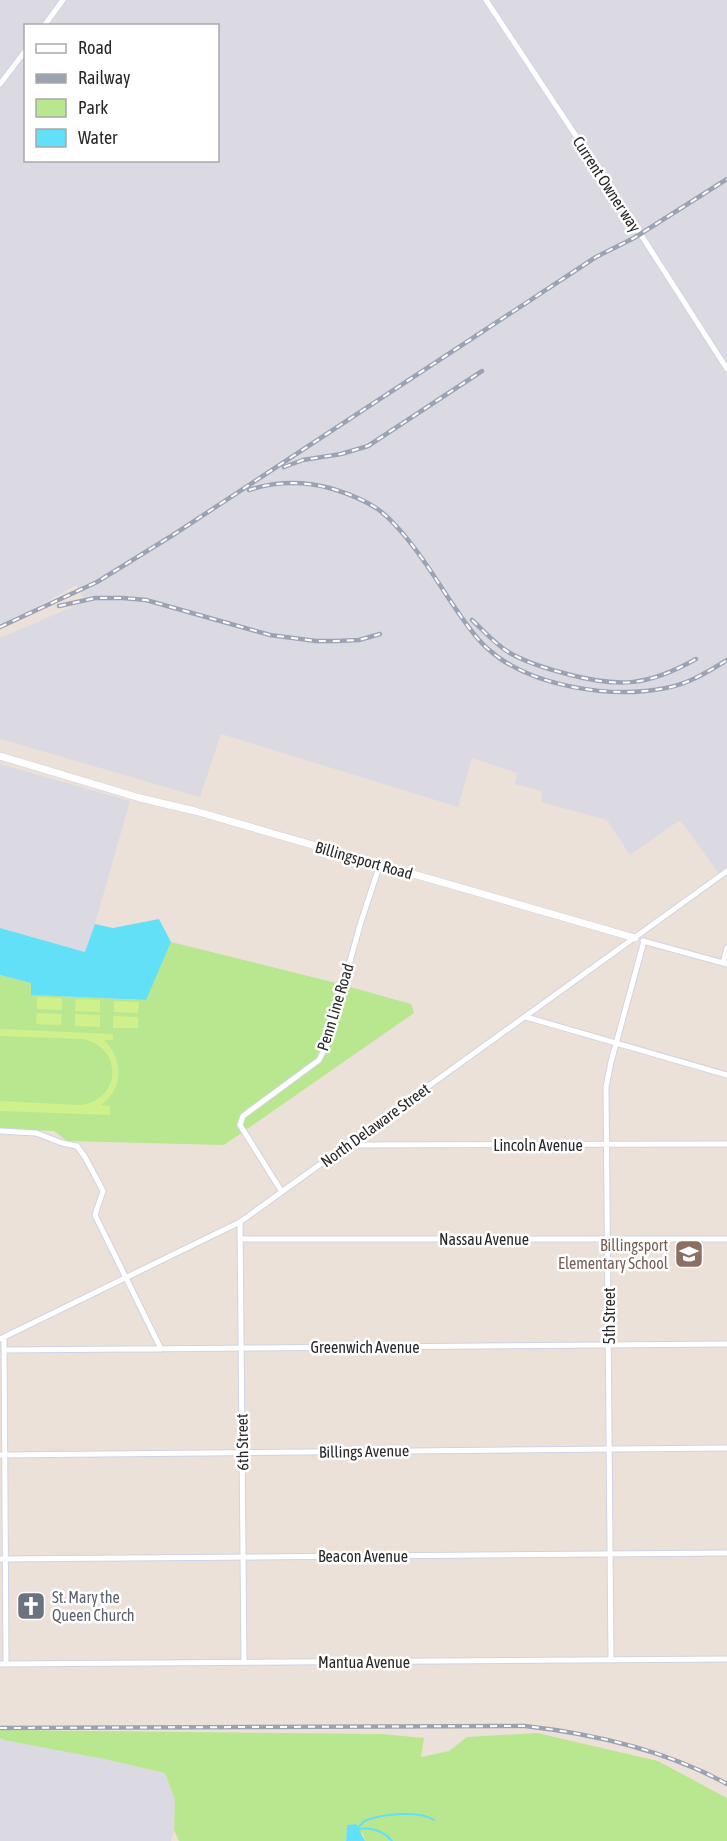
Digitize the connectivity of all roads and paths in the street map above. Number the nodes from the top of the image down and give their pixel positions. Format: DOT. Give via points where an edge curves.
graph roads {
  1 [pos="63,0"];
  2 [pos="486,0"];
  3 [pos="45,24"];
  4 [pos="24,53"];
  5 [pos="0,84"];
  6 [pos="727,369"];
  7 [pos="0,756"];
  8 [pos="380,864"];
  9 [pos="727,871"];
  10 [pos="635,938"];
  11 [pos="644,941"];
  12 [pos="727,948"];
  13 [pos="725,964"];
  14 [pos="526,1017"];
  15 [pos="616,1043"];
  16 [pos="727,1075"];
  17 [pos="0,1131"];
  18 [pos="727,1143"];
  19 [pos="348,1145"];
  20 [pos="607,1145"];
  21 [pos="282,1192"];
  22 [pos="240,1222"];
  23 [pos="240,1239"];
  24 [pos="608,1239"];
  25 [pos="727,1239"];
  26 [pos="126,1277"];
  27 [pos="2,1338"];
  28 [pos="727,1344"];
  29 [pos="609,1345"];
  30 [pos="161,1348"];
  31 [pos="241,1348"];
  32 [pos="4,1350"];
  33 [pos="727,1448"];
  34 [pos="609,1449"];
  35 [pos="242,1453"];
  36 [pos="2,1455"];
  37 [pos="727,1553"];
  38 [pos="611,1554"];
  39 [pos="243,1557"];
  40 [pos="3,1559"];
  41 [pos="727,1659"];
  42 [pos="611,1660"];
  43 [pos="244,1663"];
  44 [pos="3,1664"];
  1 -- 3 [label="street"];
  2 -- 6 [label="street, Current Owner way"];
  4 -- 5 [label="street"];
  7 -- 8 [label="street, Billingsport Road"];
  8 -- 10 [label="street, Billingsport Road"];
  8 -- 21 [label="street, Penn Line Road" via="328,1042 319,1060 243,1116 240,1125"];
  9 -- 10 [label="street, North Delaware Street"];
  10 -- 11 [label="street, Billingsport Road"];
  10 -- 14 [label="street, North Delaware Street"];
  11 -- 13 [label="street, Billingsport Road"];
  11 -- 15 [label="street, 5th Street"];
  12 -- 13 [label="street"];
  14 -- 15 [label="street"];
  14 -- 19 [label="street, North Delaware Street"];
  15 -- 16 [label="street"];
  15 -- 20 [label="street, 5th Street" via="606,1087"];
  17 -- 26 [label="street" via="36,1133 77,1146 104,1191 95,1215"];
  18 -- 20 [label="street, Lincoln Avenue"];
  19 -- 20 [label="street, Lincoln Avenue"];
  19 -- 21 [label="street, North Delaware Street"];
  20 -- 24 [label="street, 5th Street"];
  21 -- 22 [label="street, North Delaware Street"];
  22 -- 23 [label="street, 6th Street"];
  22 -- 26 [label="street, North Delaware Street"];
  23 -- 24 [label="street, Nassau Avenue"];
  23 -- 31 [label="street, 6th Street"];
  24 -- 25 [label="street, Nassau Avenue"];
  24 -- 29 [label="street, 5th Street"];
  26 -- 27 [label="street, North Delaware Street"];
  26 -- 30 [label="street"];
  27 -- 32 [label="street"];
  28 -- 29 [label="street, Greenwich Avenue"];
  29 -- 31 [label="street, Greenwich Avenue"];
  29 -- 34 [label="street, 5th Street"];
  30 -- 31 [label="street, Greenwich Avenue"];
  30 -- 32 [label="street, Greenwich Avenue"];
  31 -- 35 [label="street, 6th Street"];
  32 -- 36 [label="street"];
  33 -- 34 [label="street, Billings Avenue"];
  34 -- 35 [label="street, Billings Avenue"];
  34 -- 38 [label="street, 5th Street"];
  35 -- 36 [label="street, Billings Avenue"];
  35 -- 39 [label="street, 6th Street"];
  36 -- 40 [label="street"];
  37 -- 38 [label="street, Beacon Avenue"];
  38 -- 39 [label="street, Beacon Avenue"];
  38 -- 42 [label="street, 5th Street"];
  39 -- 40 [label="street, Beacon Avenue"];
  39 -- 43 [label="street, 6th Street"];
  40 -- 44 [label="street"];
  41 -- 42 [label="street, Mantua Avenue"];
  42 -- 43 [label="street, Mantua Avenue"];
  43 -- 44 [label="street, Mantua Avenue"];
}
